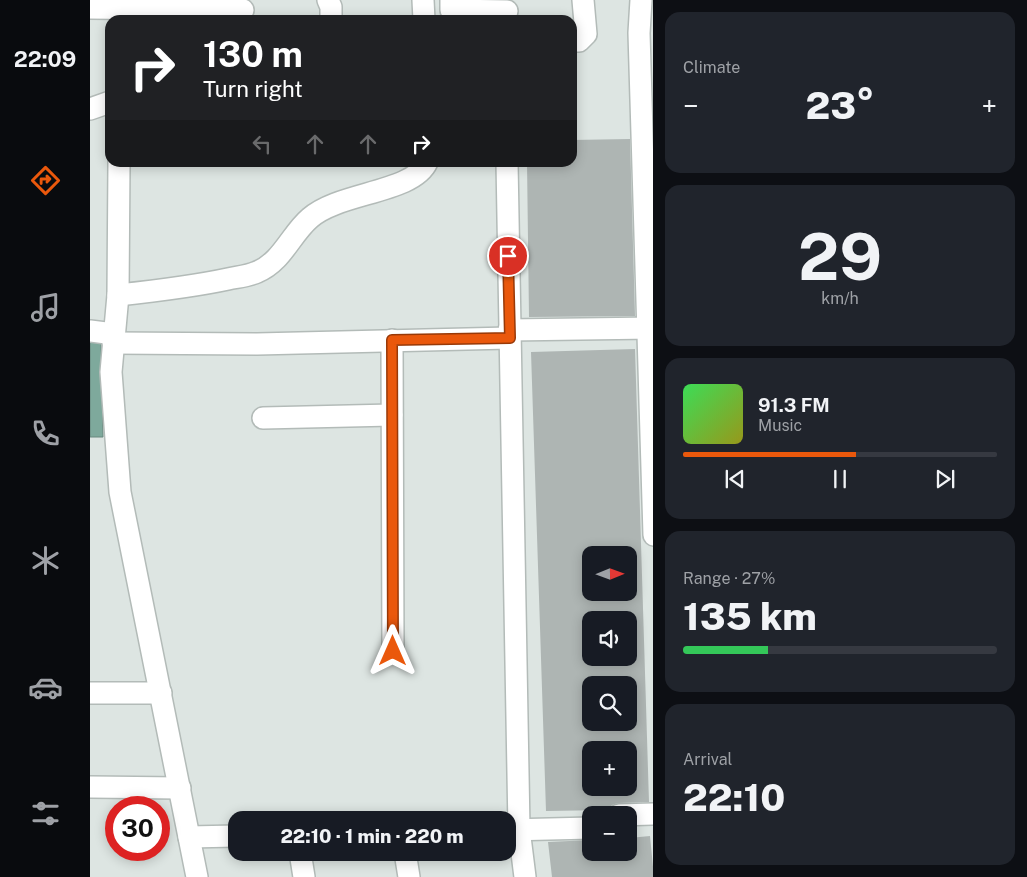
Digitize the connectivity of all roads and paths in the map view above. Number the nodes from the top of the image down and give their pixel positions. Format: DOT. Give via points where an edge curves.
graph roads {
  1 [pos="328,0"];
  2 [pos="423,0"];
  3 [pos="451,0"];
  4 [pos="583,0"];
  5 [pos="641,0"];
  6 [pos="90,8"];
  7 [pos="120,9"];
  8 [pos="243,10"];
  9 [pos="507,10"];
  10 [pos="331,15"];
  11 [pos="424,15"];
  12 [pos="577,41"];
  13 [pos="105,104"];
  14 [pos="90,109"];
  15 [pos="119,167"];
  16 [pos="425,167"];
  17 [pos="507,167"];
  18 [pos="118,294"];
  19 [pos="90,331"];
  20 [pos="650,334"];
  21 [pos="509,337"];
  22 [pos="114,338"];
  23 [pos="392,340"];
  24 [pos="392,415"];
  25 [pos="263,418"];
  26 [pos="653,535"];
  27 [pos="393,651"];
  28 [pos="90,693"];
  29 [pos="162,693"];
  30 [pos="90,787"];
  31 [pos="180,788"];
  32 [pos="514,811"];
  33 [pos="637,814"];
  34 [pos="653,814"];
  35 [pos="582,817"];
  36 [pos="516,826"];
  37 [pos="516,826"];
  38 [pos="653,826"];
  39 [pos="637,827"];
  40 [pos="582,828"];
  41 [pos="516,835"];
  42 [pos="228,836"];
  43 [pos="189,837"];
  44 [pos="301,861"];
  45 [pos="406,861"];
  46 [pos="197,877"];
  47 [pos="304,877"];
  48 [pos="408,877"];
  49 [pos="525,877"];
  1 -- 10 [label="street"];
  2 -- 11 [label="street"];
  3 -- 9 [label="street" via="451,10"];
  4 -- 12 [label="street" via="586,34"];
  5 -- 20 [label="street" via="639,33"];
  6 -- 7 [label="street"];
  7 -- 8 [label="street"];
  13 -- 14 [label="street"];
  15 -- 18 [label="street"];
  16 -- 18 [label="street" via="410,180 335,202 310,218 278,257 258,272 188,288"];
  17 -- 21 [label="street"];
  18 -- 22 [label="street"];
  19 -- 22 [label="street"];
  20 -- 21 [label="street"];
  20 -- 26 [label="street"];
  21 -- 23 [label="street"];
  21 -- 32 [label="street"];
  22 -- 23 [label="street" via="258,344"];
  22 -- 29 [label="street" via="111,372 120,492"];
  23 -- 24 [label="street"];
  24 -- 25 [label="street"];
  24 -- 27 [label="street"];
  28 -- 29 [label="street"];
  29 -- 31 [label="street"];
  30 -- 31 [label="street"];
  31 -- 43 [label="street"];
  33 -- 34 [label="street"];
  35 -- 36 [label="street"];
  37 -- 40 [label="street"];
  38 -- 39 [label="street"];
  41 -- 49 [label="street"];
  42 -- 43 [label="street"];
  43 -- 46 [label="street"];
  44 -- 47 [label="street"];
  45 -- 48 [label="street"];
}
